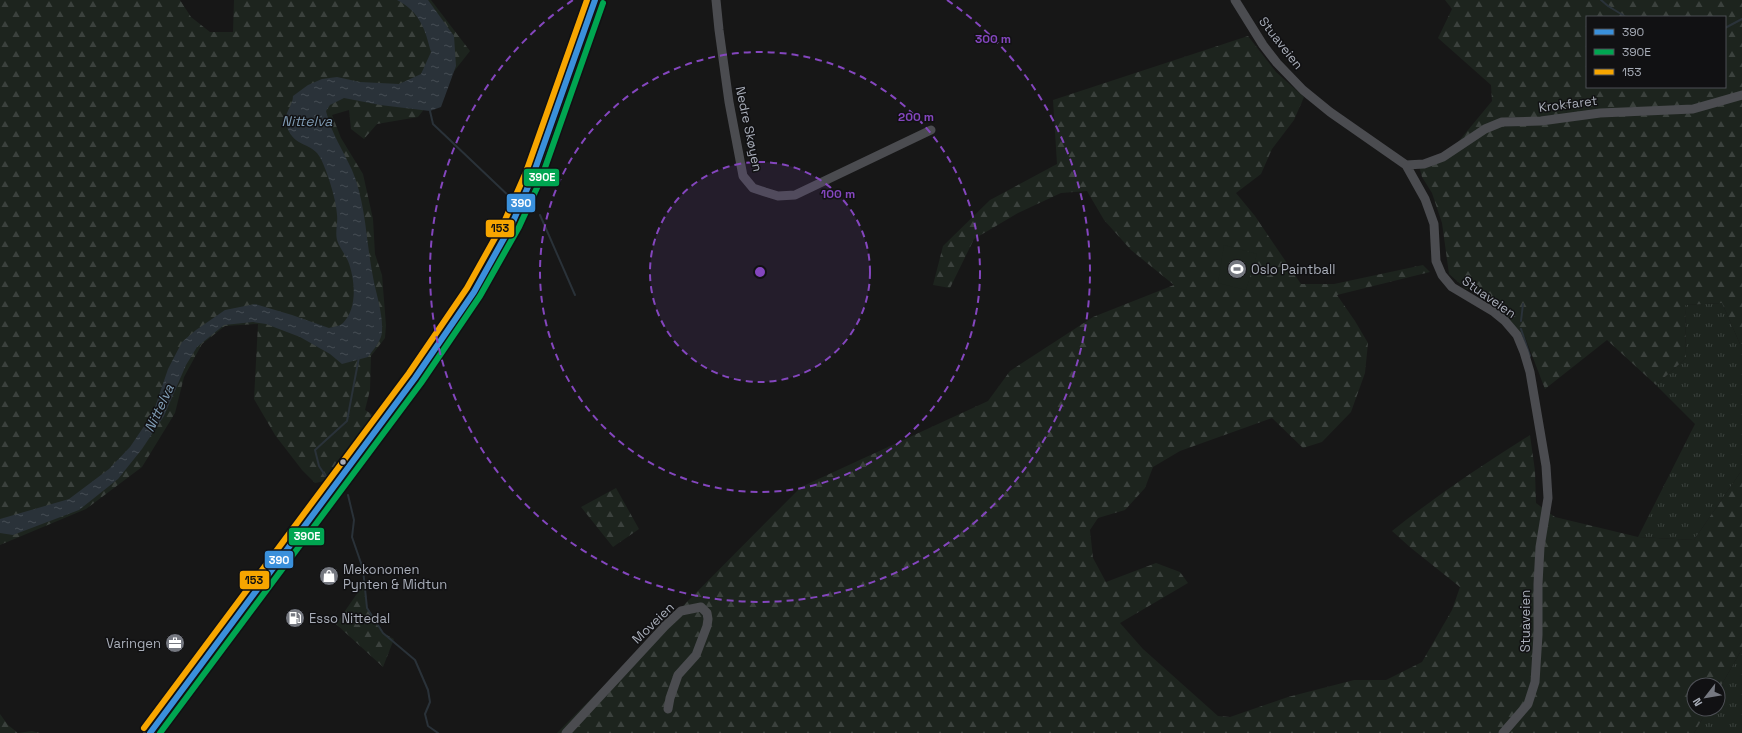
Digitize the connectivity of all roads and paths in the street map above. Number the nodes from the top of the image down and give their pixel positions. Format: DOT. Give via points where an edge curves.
graph roads {
  1 [pos="595,0"];
  2 [pos="716,0"];
  3 [pos="1235,0"];
  4 [pos="1742,95"];
  5 [pos="931,130"];
  6 [pos="1406,165"];
  7 [pos="668,709"];
  8 [pos="150,733"];
  9 [pos="566,733"];
  10 [pos="1503,733"];
  1 -- 8 [label="highway" via="534,172 509,229 476,290 398,402"];
  2 -- 5 [label="street, Nedre Skøyen" via="739,156 744,176 753,188 778,196 795,195"];
  3 -- 6 [label="street, Stuaveien" via="1263,45 1298,86 1330,112"];
  4 -- 6 [label="street, Krokfaret" via="1693,109 1600,113 1541,121 1502,122 1485,129 1443,157 1424,164"];
  6 -- 10 [label="street, Stuaveien" via="1425,199 1434,224 1436,261 1442,275 1452,286 1494,312 1512,327 1524,352 1534,394 1548,476 1548,498 1540,547 1537,662 1535,682 1528,704"];
  7 -- 9 [label="street, Moveien" via="678,675 696,655 707,626 707,613 701,608 681,611"];
}
